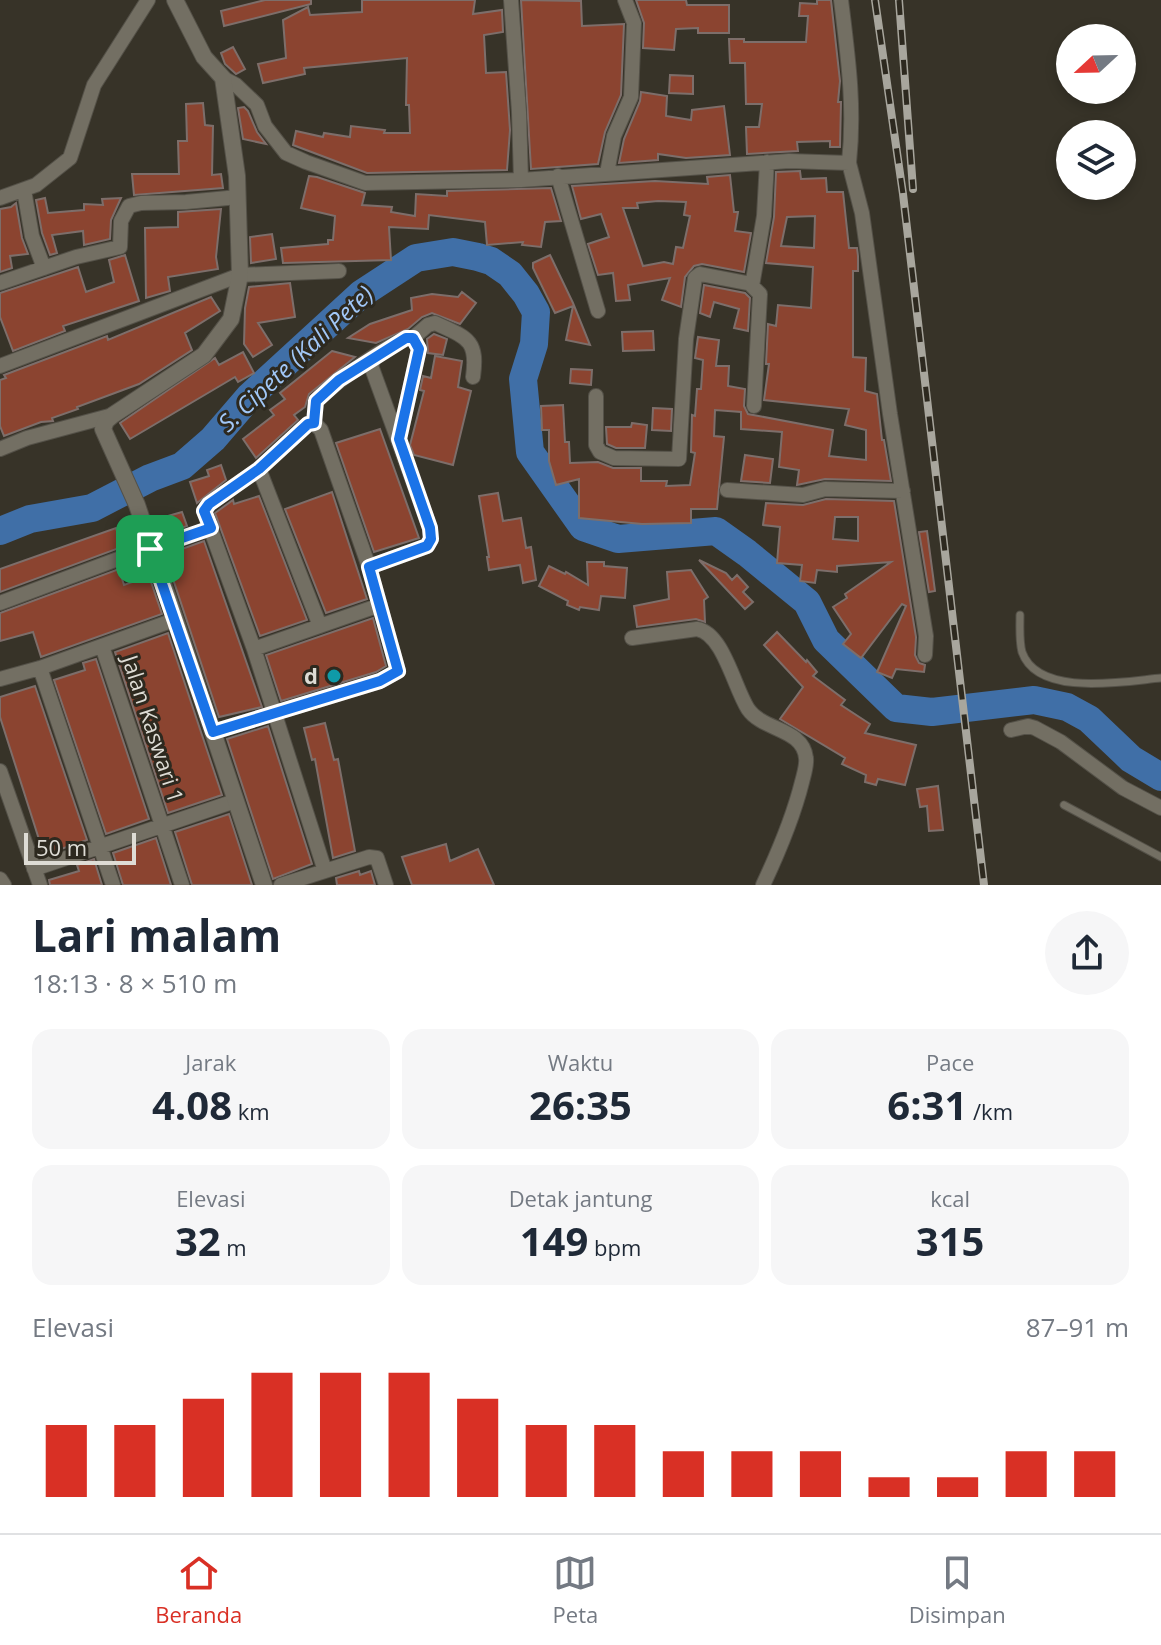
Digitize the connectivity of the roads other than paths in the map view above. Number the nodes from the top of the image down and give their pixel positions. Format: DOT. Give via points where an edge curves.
graph roads {
  1 [pos="148,0"];
  2 [pos="175,0"];
  3 [pos="511,0"];
  4 [pos="625,0"];
  5 [pos="841,0"];
  6 [pos="223,78"];
  7 [pos="767,162"];
  8 [pos="849,163"];
  9 [pos="607,173"];
  10 [pos="558,176"];
  11 [pos="521,180"];
  12 [pos="24,190"];
  13 [pos="238,197"];
  14 [pos="0,198"];
  15 [pos="44,268"];
  16 [pos="339,271"];
  17 [pos="240,275"];
  18 [pos="0,283"];
  19 [pos="752,284"];
  20 [pos="598,311"];
  21 [pos="413,338"];
  22 [pos="374,358"];
  23 [pos="0,366"];
  24 [pos="473,377"];
  25 [pos="596,396"];
  26 [pos="754,406"];
  27 [pos="113,415"];
  28 [pos="314,423"];
  29 [pos="399,439"];
  30 [pos="0,449"];
  31 [pos="259,469"];
  32 [pos="727,490"];
  33 [pos="903,491"];
  34 [pos="211,528"];
  35 [pos="150,549"];
  36 [pos="369,567"];
  37 [pos="0,603"];
  38 [pos="380,605"];
  39 [pos="1020,615"];
  40 [pos="174,620"];
  41 [pos="320,626"];
  42 [pos="632,638"];
  43 [pos="102,646"];
  44 [pos="254,649"];
  45 [pos="925,655"];
  46 [pos="40,668"];
  47 [pos="1161,678"];
  48 [pos="0,679"];
  49 [pos="273,715"];
  50 [pos="1011,730"];
  51 [pos="213,732"];
  52 [pos="0,771"];
  53 [pos="235,801"];
  54 [pos="1064,805"];
  55 [pos="1161,808"];
  56 [pos="162,825"];
  57 [pos="100,847"];
  58 [pos="1161,857"];
  59 [pos="34,869"];
  60 [pos="325,871"];
  61 [pos="0,879"];
  62 [pos="4,885"];
  63 [pos="40,885"];
  64 [pos="113,885"];
  65 [pos="182,885"];
  66 [pos="264,885"];
  67 [pos="281,885"];
  68 [pos="386,885"];
  69 [pos="763,885"];
  1 -- 12 [label="street" via="94,85 70,158"];
  2 -- 6 [label="street" via="204,57"];
  3 -- 11 [label="street"];
  4 -- 9 [label="street" via="634,23 631,97 614,136"];
  5 -- 8 [label="street" via="853,89"];
  6 -- 11 [label="street" via="257,105 265,126 286,153 365,183"];
  6 -- 13 [label="street"];
  7 -- 8 [label="street"];
  7 -- 9 [label="street"];
  7 -- 19 [label="street"];
  8 -- 33 [label="street" via="864,225"];
  9 -- 10 [label="street"];
  10 -- 11 [label="street"];
  10 -- 20 [label="street"];
  12 -- 14 [label="street"];
  12 -- 15 [label="street"];
  13 -- 15 [label="street" via="129,206 121,221 120,247"];
  13 -- 17 [label="street"];
  15 -- 18 [label="street"];
  16 -- 17 [label="street"];
  17 -- 23 [label="street"];
  17 -- 27 [label="street" via="231,319 204,355"];
  19 -- 25 [label="street" via="700,274 695,278 679,459 614,458 599,451"];
  19 -- 26 [label="street" via="760,294"];
  21 -- 22 [label="street"];
  21 -- 24 [label="street" via="435,323 469,343 476,353"];
  21 -- 29 [label="street" via="419,349"];
  22 -- 28 [label="street" via="316,401"];
  22 -- 29 [label="street" via="371,366"];
  27 -- 30 [label="street"];
  27 -- 35 [label="street" via="103,429"];
  28 -- 31 [label="street"];
  28 -- 36 [label="street" via="321,430"];
  29 -- 36 [label="street" via="431,539 427,546"];
  31 -- 34 [label="street" via="205,507"];
  31 -- 41 [label="street"];
  32 -- 33 [label="street" via="803,495 825,489"];
  33 -- 45 [label="street"];
  34 -- 35 [label="street"];
  34 -- 44 [label="street"];
  35 -- 37 [label="street"];
  35 -- 40 [label="street"];
  36 -- 38 [label="street"];
  38 -- 41 [label="street"];
  38 -- 49 [label="street" via="396,673"];
  39 -- 47 [label="lane" via="1021,650 1038,671 1056,680 1082,684"];
  40 -- 43 [label="street"];
  40 -- 51 [label="street"];
  41 -- 44 [label="street"];
  42 -- 69 [label="street" via="705,631 722,650 753,715 802,746 807,760 798,796"];
  43 -- 46 [label="street"];
  43 -- 56 [label="street, Jalan Kaswari 1"];
  44 -- 49 [label="street"];
  46 -- 48 [label="street"];
  46 -- 57 [label="street"];
  49 -- 51 [label="street"];
  49 -- 60 [label="street"];
  50 -- 55 [label="street" via="1035,728"];
  51 -- 53 [label="street"];
  52 -- 59 [label="street"];
  53 -- 56 [label="street"];
  53 -- 66 [label="street"];
  54 -- 58 [label="lane"];
  56 -- 57 [label="street"];
  56 -- 65 [label="street, Jalan Kaswari 1"];
  57 -- 59 [label="street"];
  57 -- 64 [label="street"];
  59 -- 63 [label="street"];
  60 -- 67 [label="street"];
  60 -- 68 [label="street" via="374,857"];
  61 -- 62 [label="street"];
}
